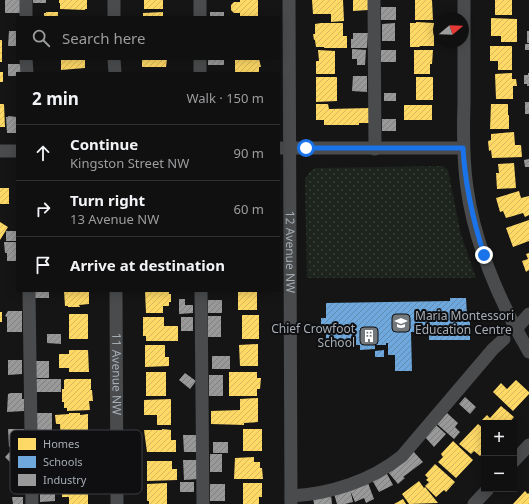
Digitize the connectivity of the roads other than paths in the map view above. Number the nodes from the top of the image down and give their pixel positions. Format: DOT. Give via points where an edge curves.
graph roads {
  1 [pos="26,0"];
  2 [pos="114,0"];
  3 [pos="200,0"];
  4 [pos="289,0"];
  5 [pos="374,0"];
  6 [pos="464,0"];
  7 [pos="26,16"];
  8 [pos="114,16"];
  9 [pos="200,16"];
  10 [pos="26,60"];
  11 [pos="114,60"];
  12 [pos="200,60"];
  13 [pos="26,72"];
  14 [pos="114,72"];
  15 [pos="200,72"];
  16 [pos="285,148"];
  17 [pos="463,148"];
  18 [pos="375,149"];
  19 [pos="0,151"];
  20 [pos="16,151"];
  21 [pos="29,292"];
  22 [pos="116,292"];
  23 [pos="201,292"];
  24 [pos="529,314"];
  25 [pos="516,330"];
  26 [pos="504,339"];
  27 [pos="529,352"];
  28 [pos="31,430"];
  29 [pos="117,430"];
  30 [pos="529,445"];
  31 [pos="517,458"];
  32 [pos="485,492"];
  33 [pos="32,494"];
  34 [pos="117,494"];
  35 [pos="291,500"];
  36 [pos="32,504"];
  37 [pos="117,504"];
  38 [pos="203,504"];
  39 [pos="474,504"];
  1 -- 7 [label="street"];
  2 -- 8 [label="street"];
  3 -- 9 [label="street"];
  4 -- 16 [label="street, 12 Avenue NW"];
  5 -- 18 [label="street"];
  6 -- 17 [label="street"];
  10 -- 13 [label="street"];
  11 -- 14 [label="street"];
  12 -- 15 [label="street"];
  16 -- 18 [label="street"];
  16 -- 35 [label="street, 12 Avenue NW"];
  17 -- 18 [label="street"];
  17 -- 25 [label="street" via="467,190 475,226 494,282"];
  19 -- 20 [label="street"];
  21 -- 28 [label="street"];
  22 -- 29 [label="street, 11 Avenue NW"];
  23 -- 38 [label="street"];
  24 -- 25 [label="street"];
  25 -- 27 [label="street"];
  26 -- 35 [label="street" via="492,349 402,456 390,466 362,480"];
  30 -- 31 [label="street"];
  32 -- 39 [label="street"];
  33 -- 36 [label="street"];
  34 -- 37 [label="street, 11 Avenue NW"];
}
